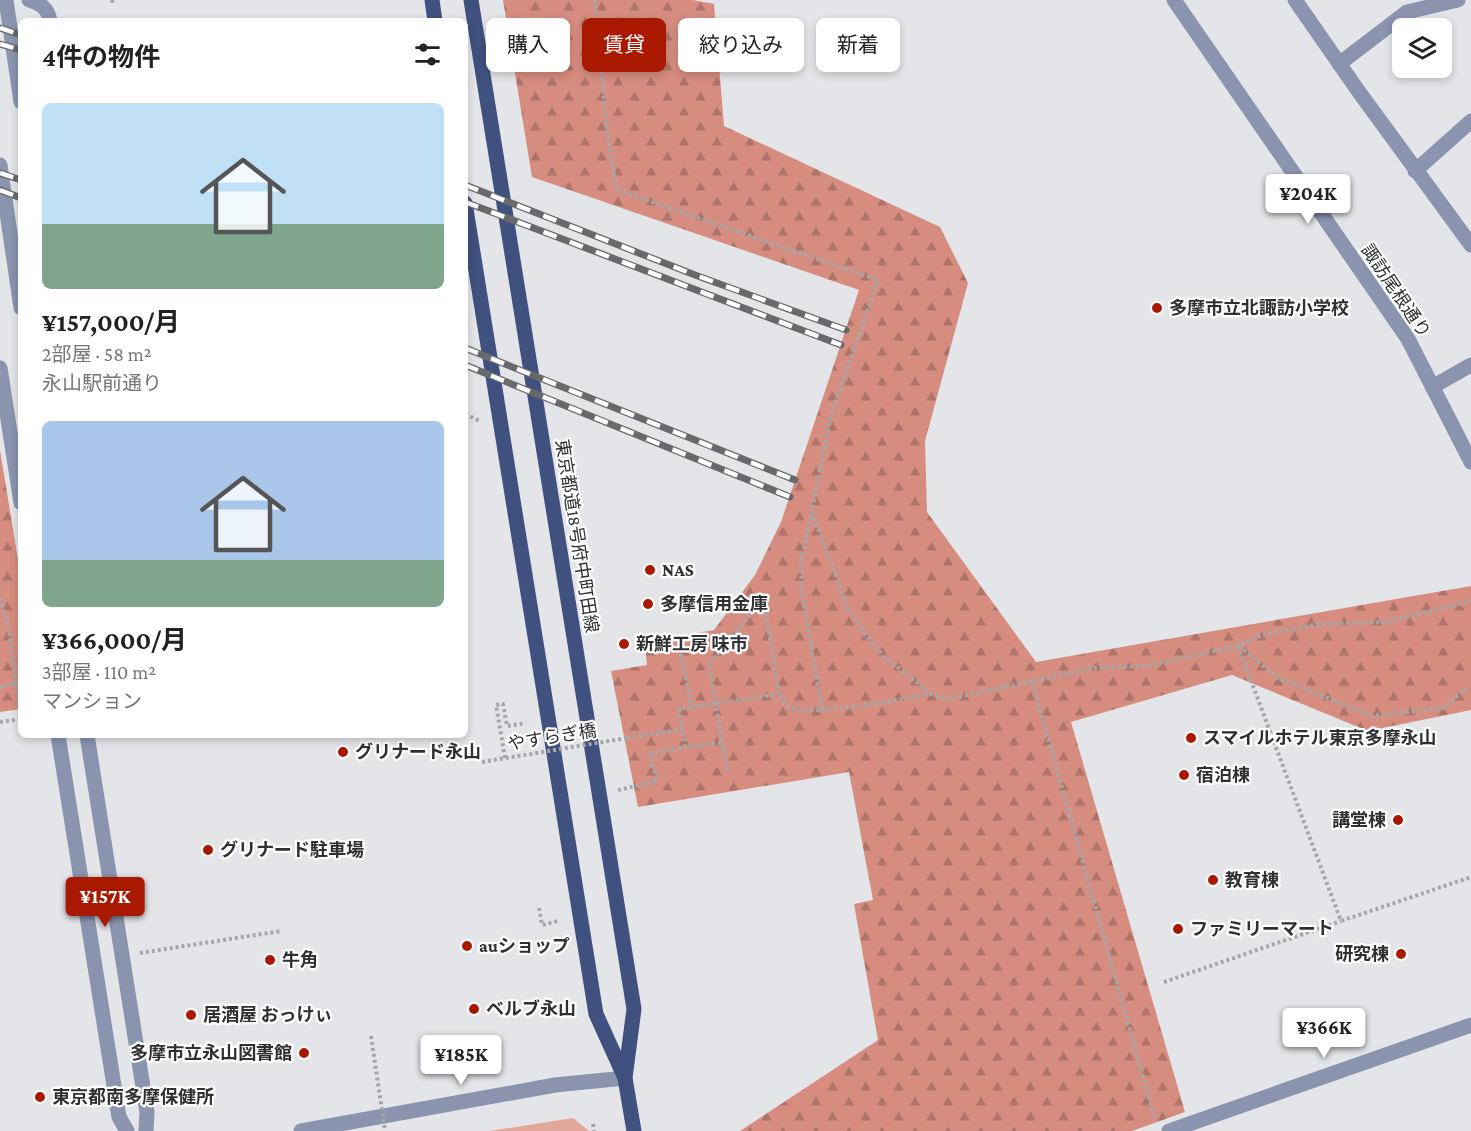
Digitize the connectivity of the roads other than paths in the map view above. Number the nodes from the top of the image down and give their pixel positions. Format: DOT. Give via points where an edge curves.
graph roads {
  1 [pos="6,0"];
  2 [pos="29,0"];
  3 [pos="432,0"];
  4 [pos="471,0"];
  5 [pos="1174,0"];
  6 [pos="1295,0"];
  7 [pos="1458,0"];
  8 [pos="50,18"];
  9 [pos="435,18"];
  10 [pos="1339,64"];
  11 [pos="18,82"];
  12 [pos="1471,121"];
  13 [pos="0,165"];
  14 [pos="1415,171"];
  15 [pos="468,222"];
  16 [pos="1471,245"];
  17 [pos="18,288"];
  18 [pos="1471,365"];
  19 [pos="0,368"];
  20 [pos="1432,387"];
  21 [pos="1471,462"];
  22 [pos="18,475"];
  23 [pos="58,738"];
  24 [pos="87,738"];
  25 [pos="1471,1024"];
  26 [pos="626,1078"];
  27 [pos="128,1131"];
  28 [pos="146,1131"];
  29 [pos="301,1131"];
  30 [pos="634,1131"];
  31 [pos="1169,1131"];
  1 -- 11 [label="street"];
  2 -- 8 [label="street" via="40,4"];
  3 -- 9 [label="main road"];
  4 -- 26 [label="main road, 東京都道18号府中町田線" via="634,1008"];
  5 -- 20 [label="street, 諏訪尾根通り" via="1408,339"];
  6 -- 10 [label="street"];
  7 -- 10 [label="street" via="1407,12"];
  10 -- 14 [label="street"];
  12 -- 14 [label="street"];
  13 -- 17 [label="street"];
  14 -- 16 [label="street"];
  15 -- 26 [label="main road, 東京都道18号府中町田線" via="596,1014"];
  18 -- 20 [label="street"];
  19 -- 22 [label="street"];
  20 -- 21 [label="street, 諏訪尾根通り"];
  23 -- 27 [label="street" via="119,1117"];
  24 -- 28 [label="street" via="147,1112"];
  25 -- 31 [label="street"];
  26 -- 29 [label="street" via="555,1085"];
  26 -- 30 [label="main road, 東京都道18号府中町田線"];
}
